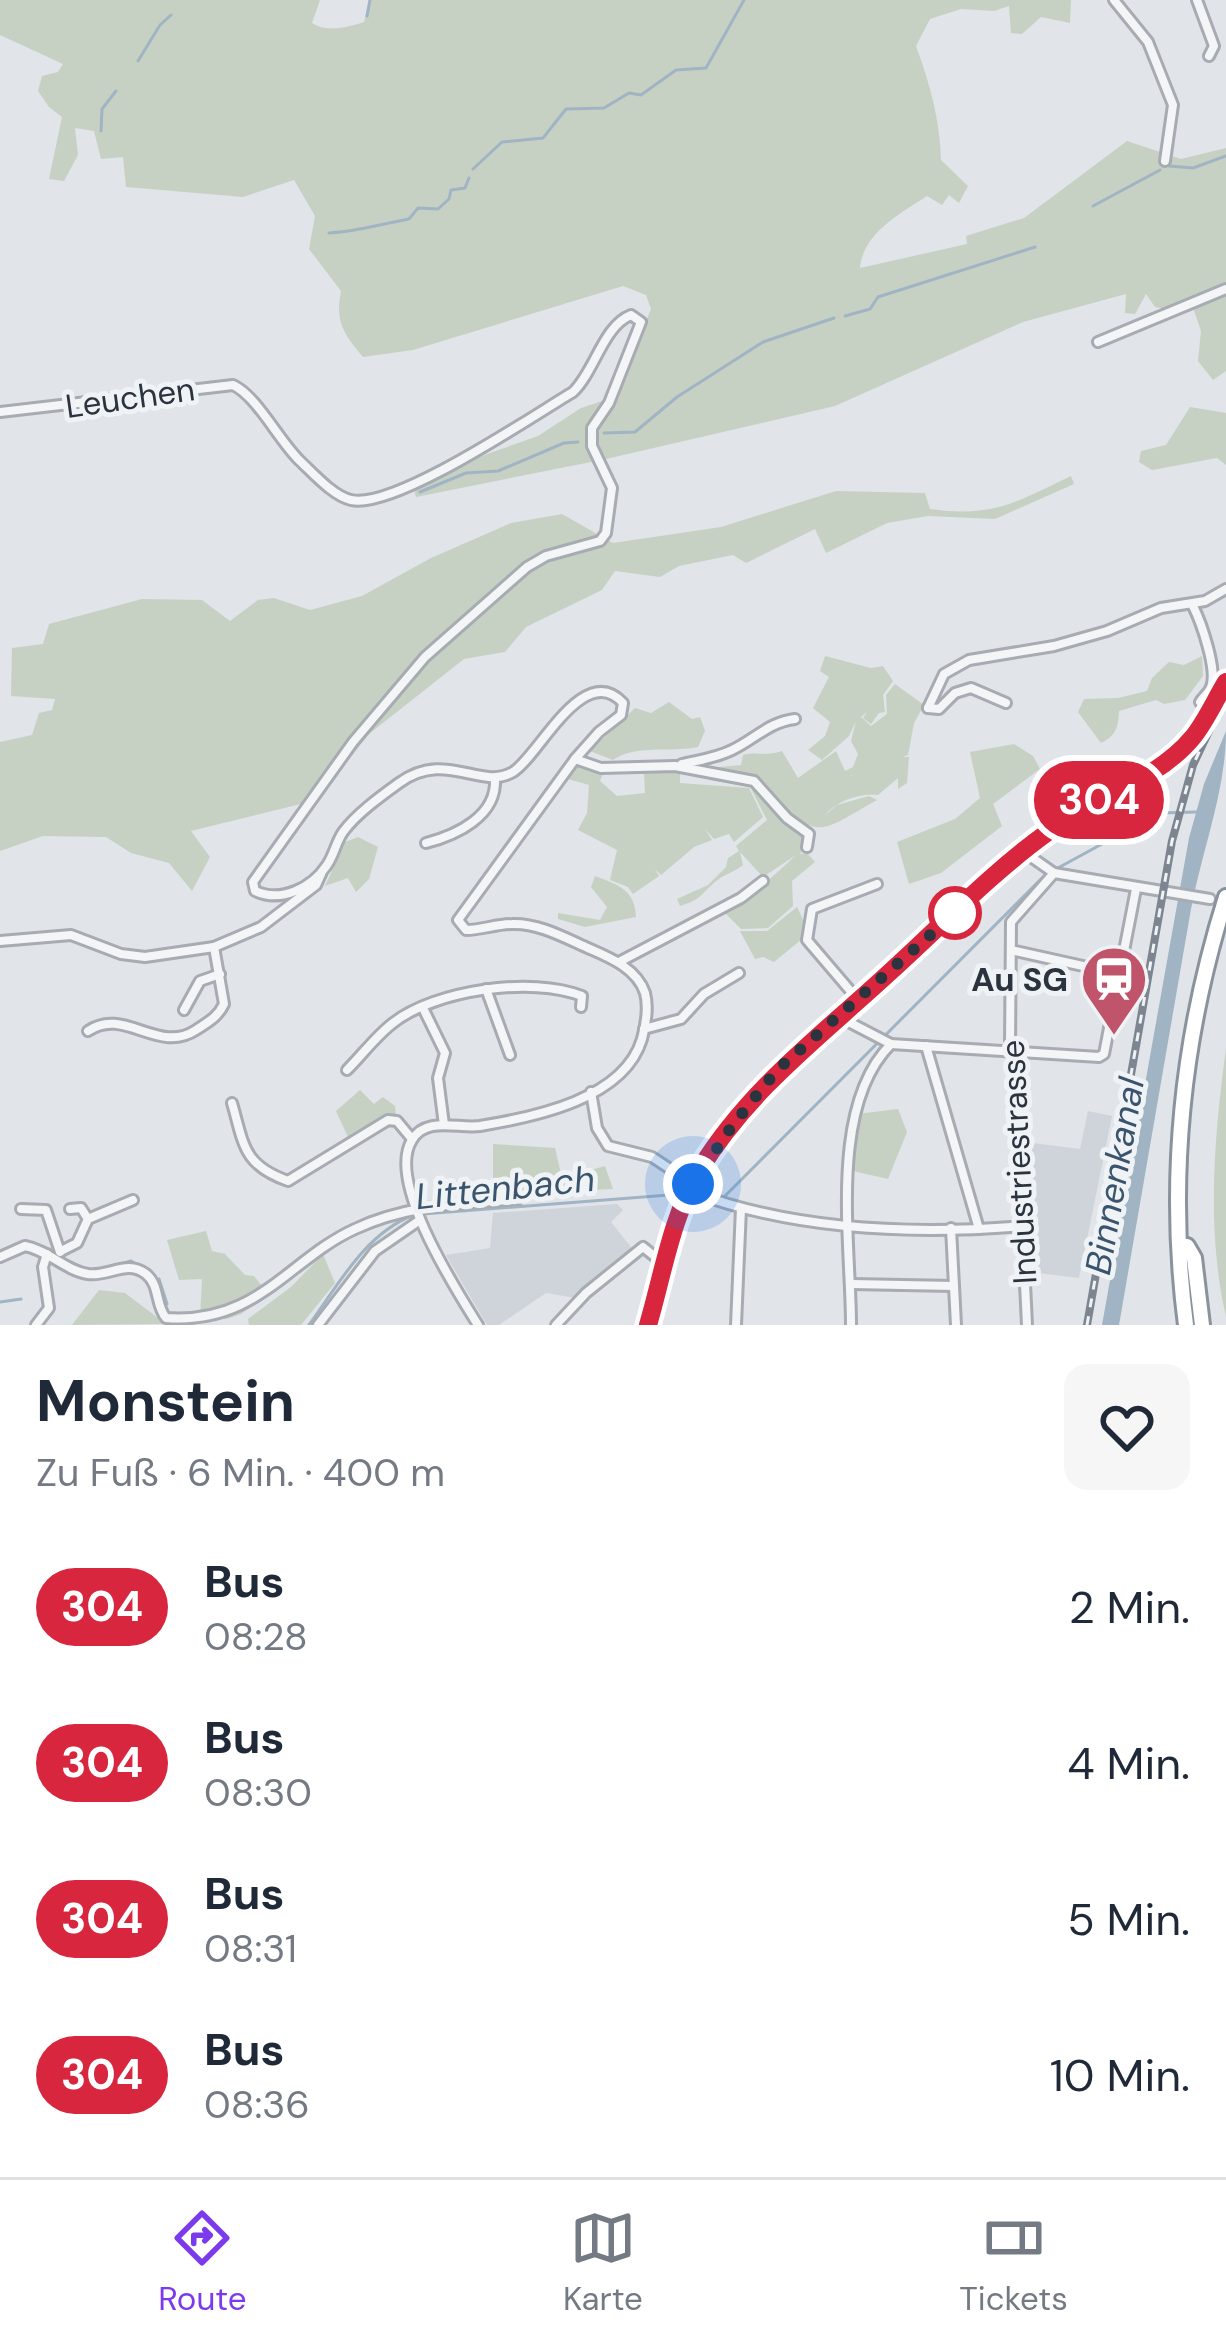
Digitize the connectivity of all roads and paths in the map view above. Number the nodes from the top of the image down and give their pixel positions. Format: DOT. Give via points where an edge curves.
graph roads {
  1 [pos="1114,0"];
  2 [pos="1197,0"];
  3 [pos="1209,56"];
  4 [pos="1165,161"];
  5 [pos="1226,289"];
  6 [pos="1098,342"];
  7 [pos="0,412"];
  8 [pos="1226,589"];
  9 [pos="1193,605"];
  10 [pos="1226,682"];
  11 [pos="1006,704"];
  12 [pos="1210,710"];
  13 [pos="795,719"];
  14 [pos="575,759"];
  15 [pos="675,766"];
  16 [pos="495,779"];
  17 [pos="426,843"];
  18 [pos="807,847"];
  19 [pos="1023,851"];
  20 [pos="1051,871"];
  21 [pos="321,872"];
  22 [pos="763,881"];
  23 [pos="877,884"];
  24 [pos="1136,889"];
  25 [pos="1214,898"];
  26 [pos="1226,926"];
  27 [pos="0,941"];
  28 [pos="214,947"];
  29 [pos="1011,950"];
  30 [pos="620,962"];
  31 [pos="739,973"];
  32 [pos="220,974"];
  33 [pos="1119,974"];
  34 [pos="486,989"];
  35 [pos="859,1001"];
  36 [pos="581,1007"];
  37 [pos="423,1008"];
  38 [pos="184,1010"];
  39 [pos="841,1018"];
  40 [pos="644,1029"];
  41 [pos="88,1030"];
  42 [pos="889,1043"];
  43 [pos="926,1046"];
  44 [pos="1011,1051"];
  45 [pos="510,1055"];
  46 [pos="347,1070"];
  47 [pos="591,1092"];
  48 [pos="232,1103"];
  49 [pos="444,1125"];
  50 [pos="412,1139"];
  51 [pos="692,1188"];
  52 [pos="518,1199"];
  53 [pos="133,1200"];
  54 [pos="741,1208"];
  55 [pos="21,1209"];
  56 [pos="70,1209"];
  57 [pos="419,1214"];
  58 [pos="88,1219"];
  59 [pos="849,1226"];
  60 [pos="1022,1226"];
  61 [pos="951,1228"];
  62 [pos="979,1228"];
  63 [pos="55,1254"];
  64 [pos="0,1257"];
  65 [pos="664,1264"];
  66 [pos="851,1283"];
  67 [pos="953,1286"];
  68 [pos="252,1311"];
  69 [pos="236,1322"];
  70 [pos="324,1322"];
  71 [pos="220,1324"];
  72 [pos="36,1325"];
  73 [pos="478,1325"];
  74 [pos="556,1325"];
  75 [pos="648,1325"];
  76 [pos="736,1325"];
  77 [pos="850,1325"];
  78 [pos="956,1325"];
  79 [pos="1027,1325"];
  80 [pos="1186,1325"];
  81 [pos="1199,1325"];
  1 -- 4 [label="street" via="1148,42 1173,105"];
  2 -- 3 [label="street" via="1214,46"];
  5 -- 6 [label="street"];
  7 -- 21 [label="street, Leuchen" via="241,388 284,445 356,501 423,482 573,392 617,323 638,318 609,403 592,428 612,488 606,532 527,567 425,657 352,742 252,884 262,895 283,895"];
  8 -- 9 [label="street"];
  9 -- 11 [label="street" via="1161,608 1054,646 969,660 944,674 928,708 971,688"];
  9 -- 12 [label="street" via="1212,681 1200,702"];
  10 -- 12 [label="main road"];
  12 -- 19 [label="main road" via="1182,748"];
  13 -- 15 [label="street" via="724,754"];
  14 -- 15 [label="street" via="601,768"];
  14 -- 16 [label="street" via="621,715 619,697 598,694 572,705 527,763"];
  14 -- 30 [label="street" via="458,924 466,931 533,926"];
  15 -- 18 [label="street" via="754,781 809,834"];
  16 -- 17 [label="street" via="480,817"];
  16 -- 21 [label="street" via="440,768 401,781 346,828"];
  19 -- 20 [label="street"];
  19 -- 35 [label="main road"];
  20 -- 24 [label="street"];
  20 -- 29 [label="street, Industriestrasse" via="1011,922"];
  21 -- 28 [label="street" via="316,885 261,927"];
  22 -- 30 [label="street"];
  23 -- 35 [label="street" via="808,916 807,940"];
  24 -- 25 [label="street"];
  24 -- 33 [label="street"];
  25 -- 80 [label="highway" via="1184,1080 1177,1225"];
  26 -- 81 [label="highway" via="1193,1083 1187,1246"];
  27 -- 28 [label="street" via="71,935 146,957"];
  28 -- 32 [label="street"];
  29 -- 33 [label="street"];
  29 -- 44 [label="street, Industriestrasse"];
  30 -- 40 [label="street" via="643,988"];
  31 -- 40 [label="street" via="681,1018"];
  32 -- 38 [label="street" via="196,986"];
  32 -- 41 [label="street" via="221,1012 186,1037 161,1038 113,1021"];
  33 -- 44 [label="street" via="1104,1054"];
  34 -- 36 [label="street" via="557,988 582,996"];
  34 -- 37 [label="street"];
  34 -- 45 [label="street"];
  35 -- 39 [label="main road"];
  37 -- 46 [label="street" via="391,1025"];
  37 -- 49 [label="street" via="445,1053 438,1078"];
  39 -- 42 [label="street"];
  39 -- 51 [label="main road" via="768,1080"];
  40 -- 47 [label="street" via="625,1071"];
  42 -- 43 [label="street"];
  42 -- 59 [label="street" via="854,1112"];
  43 -- 44 [label="street"];
  43 -- 62 [label="street"];
  44 -- 60 [label="street, Industriestrasse"];
  47 -- 49 [label="street" via="481,1126"];
  47 -- 51 [label="street" via="601,1140 652,1157"];
  48 -- 50 [label="street" via="251,1161 288,1181 388,1120"];
  49 -- 50 [label="street"];
  50 -- 57 [label="street" via="406,1171"];
  51 -- 54 [label="street"];
  51 -- 65 [label="main road"];
  52 -- 57 [label="street"];
  53 -- 58 [label="street"];
  54 -- 59 [label="street"];
  54 -- 76 [label="street"];
  55 -- 63 [label="street" via="46,1210"];
  56 -- 58 [label="street" via="81,1208"];
  57 -- 68 [label="street" via="394,1212 334,1240"];
  57 -- 70 [label="street" via="376,1251"];
  57 -- 73 [label="street"];
  58 -- 63 [label="street" via="77,1243"];
  59 -- 61 [label="street"];
  59 -- 66 [label="street"];
  60 -- 62 [label="street"];
  60 -- 79 [label="street, Industriestrasse"];
  61 -- 62 [label="street"];
  61 -- 67 [label="street"];
  63 -- 64 [label="street" via="26,1246"];
  63 -- 71 [label="street" via="88,1274 140,1270 166,1318"];
  63 -- 72 [label="street" via="43,1267 49,1308"];
  65 -- 74 [label="street" via="643,1247"];
  65 -- 75 [label="main road"];
  66 -- 67 [label="street"];
  66 -- 77 [label="street"];
  67 -- 78 [label="street"];
  69 -- 71 [label="street"];
}
